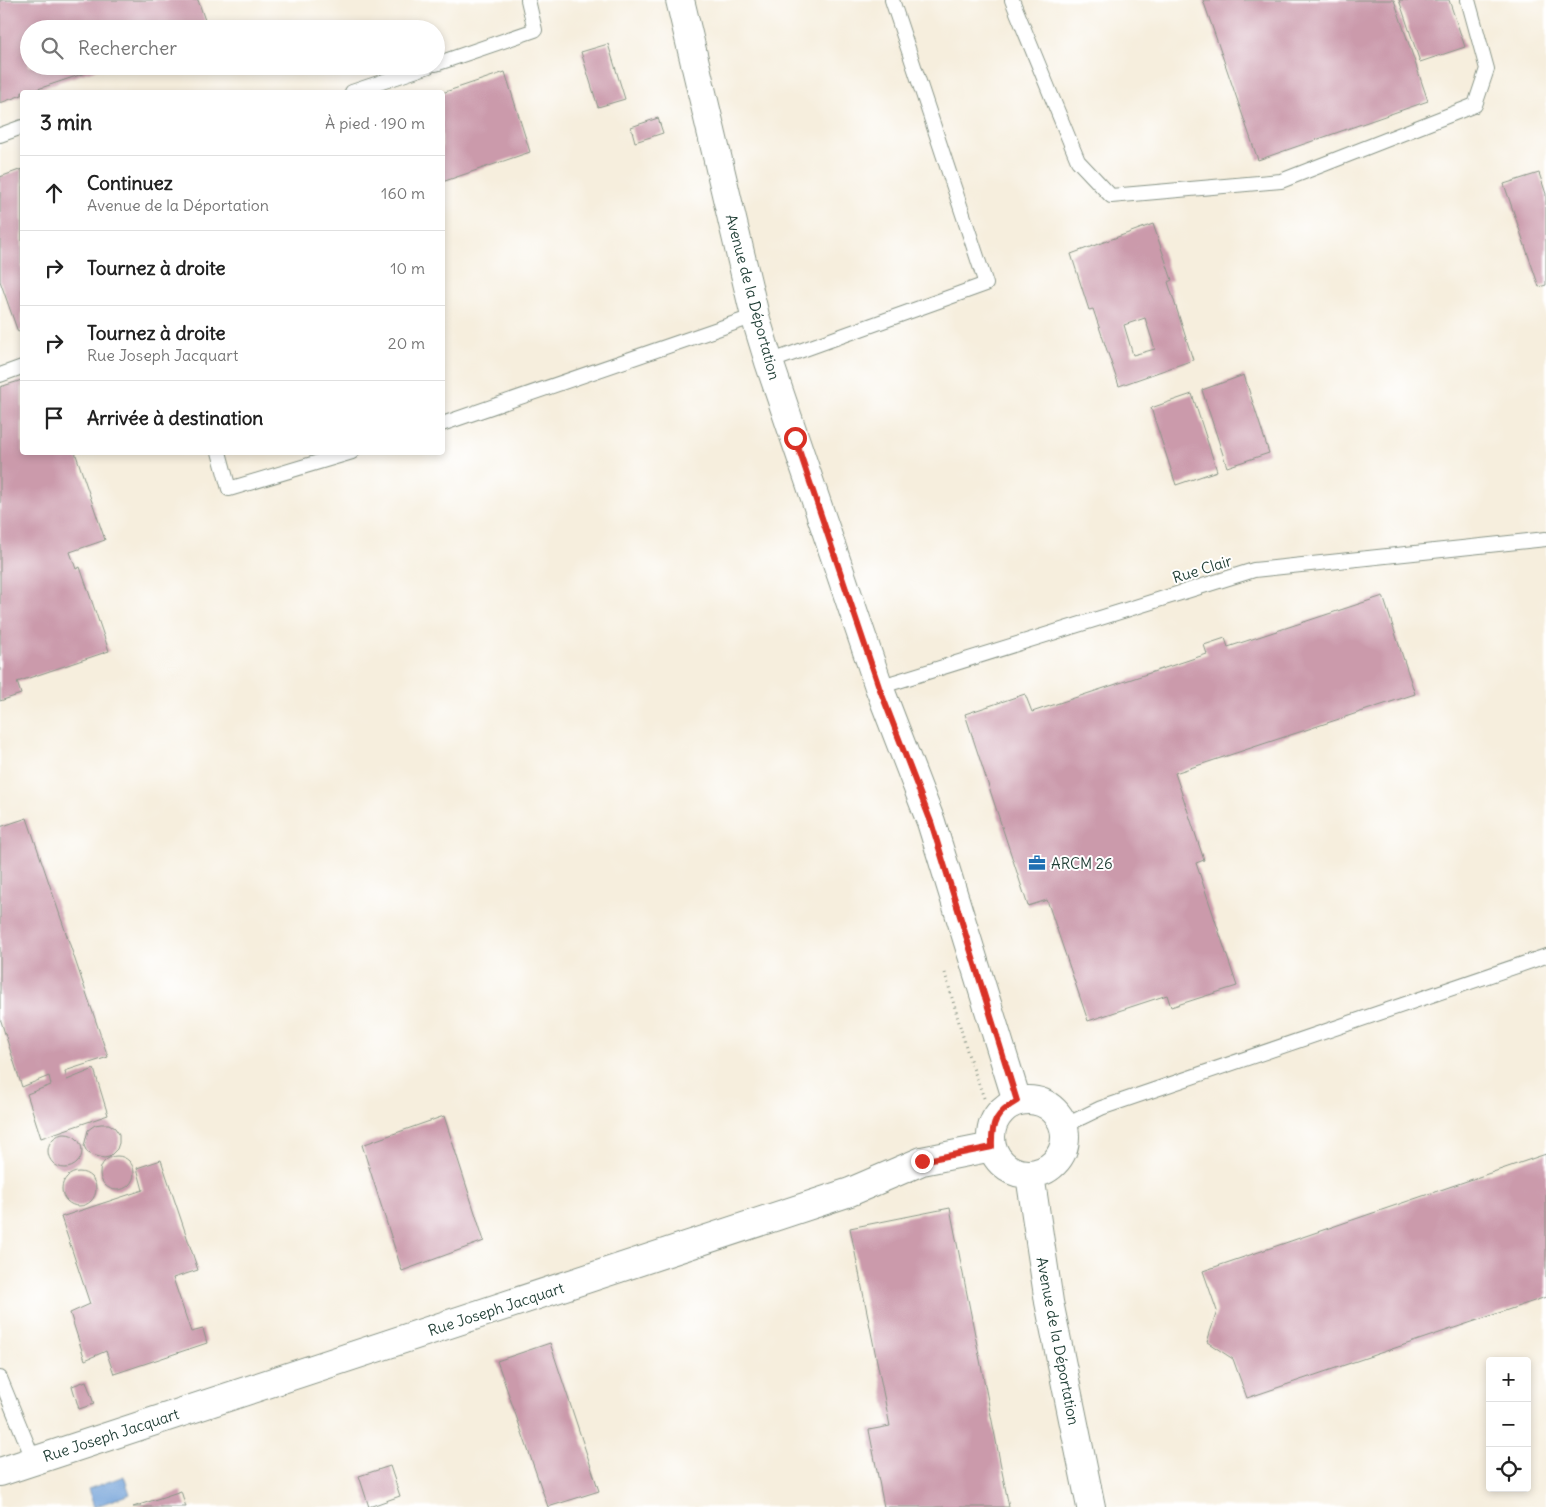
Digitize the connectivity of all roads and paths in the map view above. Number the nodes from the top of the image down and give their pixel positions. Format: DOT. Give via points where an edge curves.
graph roads {
  1 [pos="528,0"];
  2 [pos="680,0"];
  3 [pos="892,0"];
  4 [pos="1012,0"];
  5 [pos="1468,0"];
  6 [pos="445,61"];
  7 [pos="402,75"];
  8 [pos="358,90"];
  9 [pos="20,128"];
  10 [pos="0,135"];
  11 [pos="755,316"];
  12 [pos="769,362"];
  13 [pos="20,368"];
  14 [pos="0,375"];
  15 [pos="445,423"];
  16 [pos="220,455"];
  17 [pos="342,455"];
  18 [pos="1546,539"];
  19 [pos="879,687"];
  20 [pos="1546,956"];
  21 [pos="1017,1101"];
  22 [pos="1064,1126"];
  23 [pos="992,1147"];
  24 [pos="1030,1175"];
  25 [pos="0,1378"];
  26 [pos="34,1461"];
  27 [pos="0,1472"];
  28 [pos="1091,1507"];
  1 -- 6 [label="lane" via="535,30"];
  2 -- 11 [label="street, Avenue de la Déportation"];
  3 -- 12 [label="lane" via="986,284"];
  4 -- 5 [label="lane" via="1078,161 1111,196 1281,181 1475,105 1487,68"];
  7 -- 8 [label="lane"];
  9 -- 10 [label="lane"];
  11 -- 12 [label="street, Avenue de la Déportation"];
  11 -- 15 [label="lane"];
  12 -- 19 [label="street, Avenue de la Déportation"];
  13 -- 14 [label="lane"];
  16 -- 17 [label="lane" via="228,489"];
  18 -- 19 [label="lane, Rue Clair" via="1254,570"];
  19 -- 21 [label="street, Avenue de la Déportation" via="931,822"];
  20 -- 22 [label="lane" via="1101,1108"];
  21 -- 22 [label="street" via="1048,1105"];
  21 -- 23 [label="street" via="1004,1108 995,1119"];
  22 -- 24 [label="street" via="1066,1143 1059,1159 1046,1171"];
  23 -- 24 [label="street" via="1000,1162 1013,1172"];
  23 -- 26 [label="street, Rue Joseph Jacquart" via="922,1161 850,1192"];
  24 -- 28 [label="street, Avenue de la Déportation" via="1049,1302"];
  25 -- 26 [label="lane"];
  26 -- 27 [label="street, Rue Joseph Jacquart"];
}
